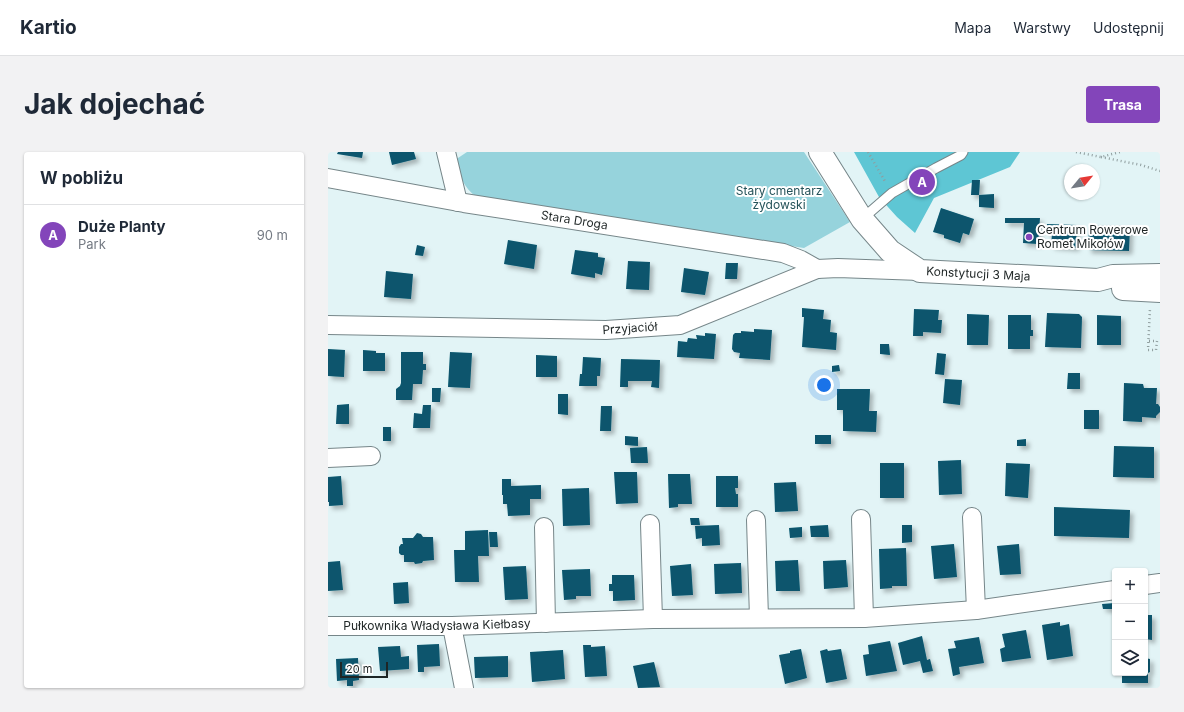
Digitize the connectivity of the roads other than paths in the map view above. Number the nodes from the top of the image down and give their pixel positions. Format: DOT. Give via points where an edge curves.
graph roads {
  1 [pos="446,152"];
  2 [pos="820,152"];
  3 [pos="963,152"];
  4 [pos="328,178"];
  5 [pos="458,202"];
  6 [pos="862,219"];
  7 [pos="817,269"];
  8 [pos="920,271"];
  9 [pos="1160,275"];
  10 [pos="1098,280"];
  11 [pos="1155,299"];
  12 [pos="328,325"];
  13 [pos="371,456"];
  14 [pos="328,458"];
  15 [pos="972,517"];
  16 [pos="861,519"];
  17 [pos="756,520"];
  18 [pos="650,524"];
  19 [pos="544,527"];
  20 [pos="1160,583"];
  21 [pos="1148,585"];
  22 [pos="1112,590"];
  23 [pos="976,610"];
  24 [pos="759,618"];
  25 [pos="864,618"];
  26 [pos="653,619"];
  27 [pos="546,623"];
  28 [pos="328,626"];
  29 [pos="452,626"];
  30 [pos="464,688"];
  1 -- 5 [label="street"];
  2 -- 6 [label="street, Konstytucji 3 Maja"];
  3 -- 6 [label="lane" via="892,193"];
  4 -- 5 [label="street, Stara Droga"];
  5 -- 7 [label="street, Stara Droga" via="783,252"];
  6 -- 8 [label="street, Konstytucji 3 Maja" via="890,251"];
  7 -- 8 [label="street, Przyjaciół"];
  7 -- 12 [label="street, Przyjaciół" via="680,325 606,330"];
  8 -- 10 [label="street, Konstytucji 3 Maja"];
  9 -- 10 [label="street, Konstytucji 3 Maja" via="1113,276"];
  10 -- 11 [label="street, Konstytucji 3 Maja" via="1116,289"];
  13 -- 14 [label="street"];
  15 -- 23 [label="street"];
  16 -- 25 [label="street"];
  17 -- 24 [label="street"];
  18 -- 26 [label="street"];
  19 -- 27 [label="street, Pułkownika Władysława Kiełbasy"];
  20 -- 21 [label="street"];
  22 -- 23 [label="street, Pułkownika Władysława Kiełbasy"];
  23 -- 25 [label="street, Pułkownika Władysława Kiełbasy"];
  24 -- 25 [label="street, Pułkownika Władysława Kiełbasy"];
  24 -- 26 [label="street, Pułkownika Władysława Kiełbasy"];
  26 -- 27 [label="street, Pułkownika Władysława Kiełbasy"];
  27 -- 29 [label="street, Pułkownika Władysława Kiełbasy"];
  28 -- 29 [label="street, Pułkownika Władysława Kiełbasy"];
  29 -- 30 [label="street"];
}
